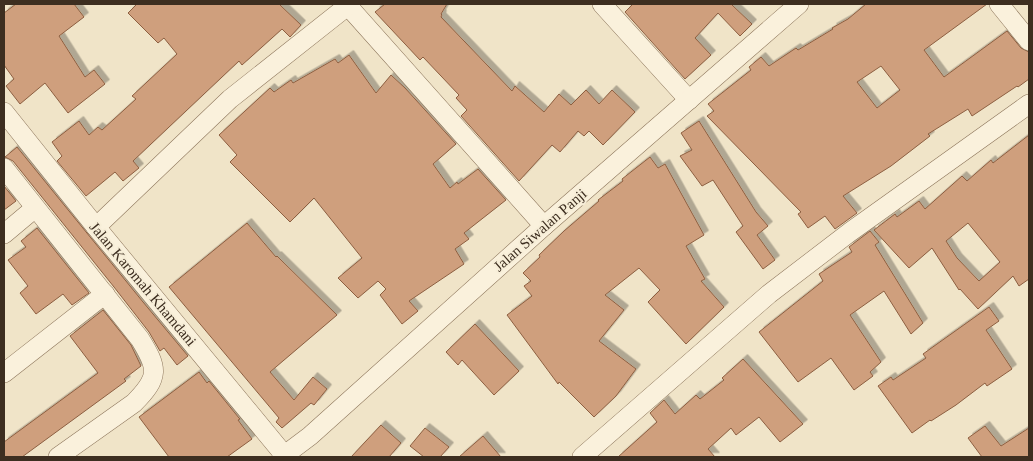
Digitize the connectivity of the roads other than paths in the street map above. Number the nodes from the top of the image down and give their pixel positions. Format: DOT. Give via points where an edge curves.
graph roads {
  1 [pos="602,4"];
  2 [pos="799,4"];
  3 [pos="1000,4"];
  4 [pos="349,5"];
  5 [pos="1029,41"];
  6 [pos="689,100"];
  7 [pos="1029,104"];
  8 [pos="4,112"];
  9 [pos="4,168"];
  10 [pos="35,208"];
  11 [pos="544,226"];
  12 [pos="96,227"];
  13 [pos="4,234"];
  14 [pos="105,294"];
  15 [pos="4,373"];
  16 [pos="58,457"];
  17 [pos="284,457"];
  18 [pos="582,457"];
  1 -- 6 [label="street"];
  2 -- 6 [label="street, Jalan Siwalan Panji"];
  3 -- 5 [label="street"];
  4 -- 11 [label="street"];
  4 -- 12 [label="street" via="230,99"];
  6 -- 11 [label="street, Jalan Siwalan Panji"];
  7 -- 18 [label="street" via="769,294"];
  8 -- 12 [label="street, Jalan Karomah Khamdani"];
  9 -- 10 [label="street"];
  10 -- 13 [label="street"];
  10 -- 14 [label="street"];
  11 -- 17 [label="street, Jalan Siwalan Panji"];
  12 -- 17 [label="street, Jalan Karomah Khamdani"];
  14 -- 15 [label="street"];
  14 -- 16 [label="street" via="150,356 154,368 152,380 134,403"];
}
